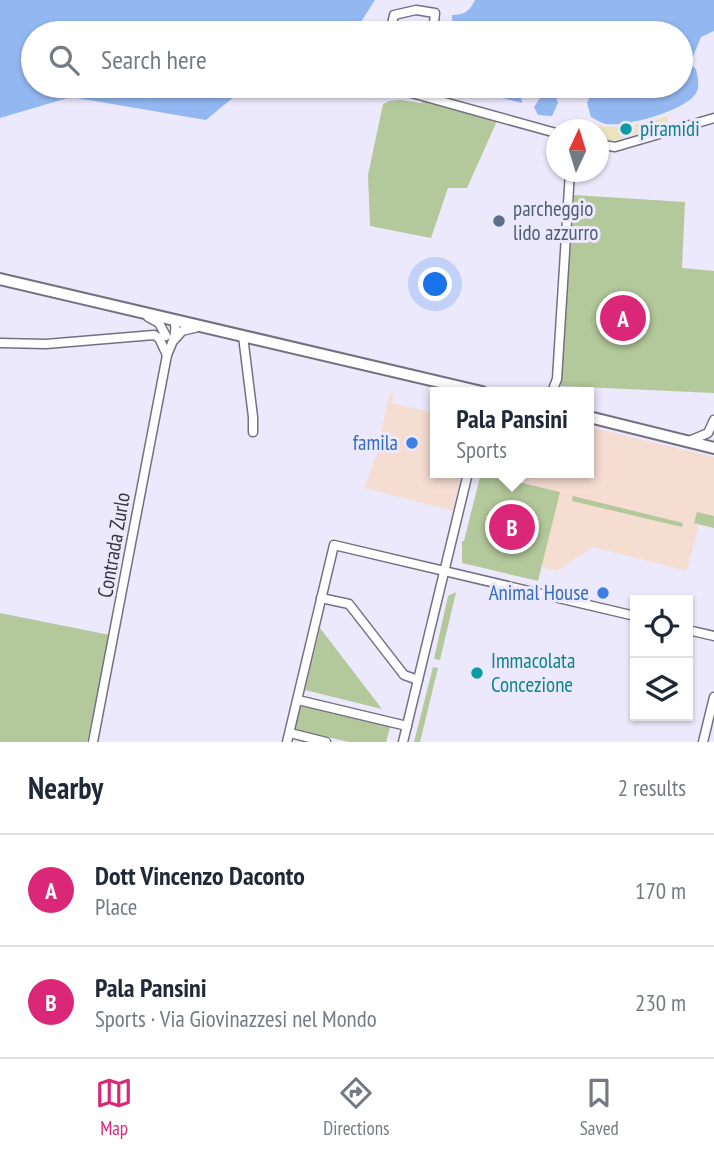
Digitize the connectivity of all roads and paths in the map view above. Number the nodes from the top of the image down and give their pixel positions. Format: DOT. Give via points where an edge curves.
graph roads {
  1 [pos="393,21"];
  2 [pos="434,21"];
  3 [pos="432,98"];
  4 [pos="438,100"];
  5 [pos="714,118"];
  6 [pos="546,131"];
  7 [pos="609,146"];
  8 [pos="569,182"];
  9 [pos="0,279"];
  10 [pos="136,311"];
  11 [pos="174,320"];
  12 [pos="204,327"];
  13 [pos="243,336"];
  14 [pos="170,338"];
  15 [pos="0,343"];
  16 [pos="167,355"];
  17 [pos="326,356"];
  18 [pos="441,387"];
  19 [pos="462,387"];
  20 [pos="555,387"];
  21 [pos="714,420"];
  22 [pos="594,421"];
  23 [pos="594,421"];
  24 [pos="253,432"];
  25 [pos="688,441"];
  26 [pos="714,450"];
  27 [pos="467,478"];
  28 [pos="444,571"];
  29 [pos="321,598"];
  30 [pos="630,615"];
  31 [pos="693,631"];
  32 [pos="714,636"];
  33 [pos="418,680"];
  34 [pos="714,697"];
  35 [pos="298,700"];
  36 [pos="407,726"];
  37 [pos="710,730"];
  38 [pos="288,738"];
  39 [pos="93,742"];
  40 [pos="326,742"];
  41 [pos="403,742"];
  42 [pos="703,742"];
  1 -- 2 [label="street" via="394,15 416,10 435,13"];
  3 -- 4 [label="street"];
  4 -- 6 [label="street"];
  5 -- 7 [label="street"];
  8 -- 20 [label="street"];
  9 -- 10 [label="main road"];
  10 -- 11 [label="main road"];
  10 -- 14 [label="street" via="159,323"];
  11 -- 12 [label="main road"];
  11 -- 14 [label="street" via="176,328"];
  12 -- 13 [label="main road"];
  12 -- 14 [label="street"];
  13 -- 17 [label="main road"];
  13 -- 24 [label="street"];
  14 -- 16 [label="street, Contrada Zurlo"];
  15 -- 16 [label="street" via="154,335"];
  16 -- 39 [label="street, Contrada Zurlo"];
  17 -- 18 [label="main road"];
  17 -- 19 [label="main road"];
  21 -- 25 [label="street" via="708,433"];
  22 -- 25 [label="main road"];
  23 -- 26 [label="main road"];
  25 -- 26 [label="main road"];
  27 -- 28 [label="street"];
  28 -- 29 [label="street" via="334,545"];
  28 -- 30 [label="street"];
  28 -- 33 [label="street"];
  29 -- 33 [label="street" via="349,604 404,676"];
  29 -- 35 [label="street"];
  31 -- 32 [label="street"];
  33 -- 36 [label="street"];
  34 -- 37 [label="street"];
  35 -- 36 [label="street"];
  35 -- 38 [label="street"];
  36 -- 41 [label="street"];
  37 -- 42 [label="street"];
  38 -- 40 [label="street"];
}
